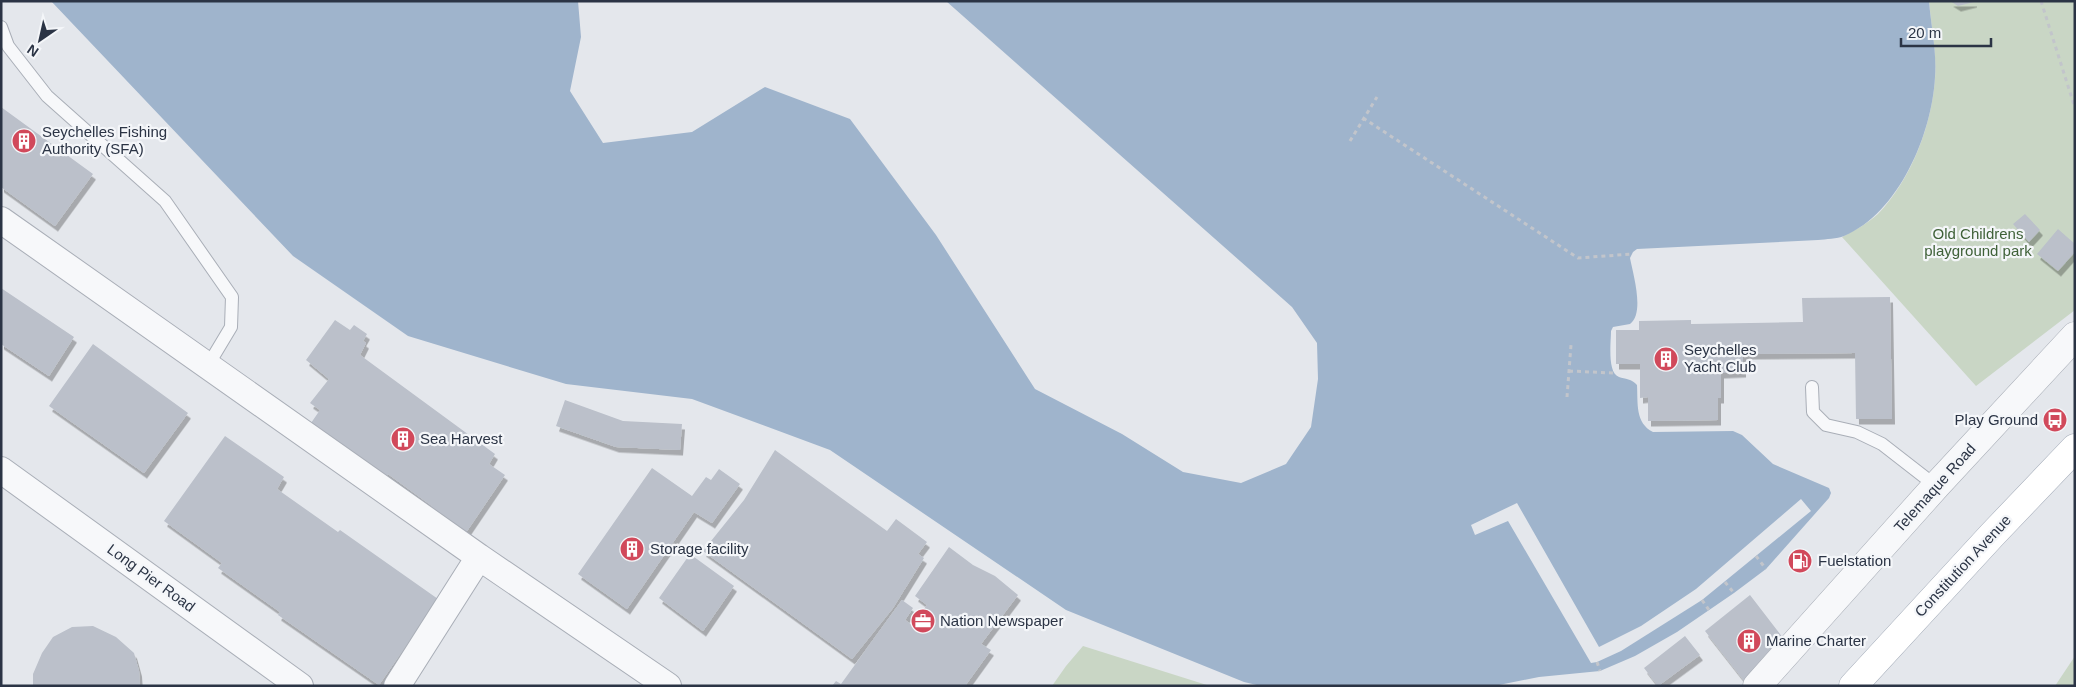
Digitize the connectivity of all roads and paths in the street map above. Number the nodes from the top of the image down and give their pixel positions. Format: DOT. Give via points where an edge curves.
graph roads {
  1 [pos="2041,1"];
  2 [pos="1,27"];
  3 [pos="1377,97"];
  4 [pos="2075,108"];
  5 [pos="1363,118"];
  6 [pos="1350,141"];
  7 [pos="1,220"];
  8 [pos="1632,254"];
  9 [pos="2075,336"];
  10 [pos="1571,345"];
  11 [pos="207,367"];
  12 [pos="1569,371"];
  13 [pos="1613,373"];
  14 [pos="1812,387"];
  15 [pos="1568,397"];
  16 [pos="2075,448"];
  17 [pos="1,471"];
  18 [pos="1936,486"];
  19 [pos="1756,556"];
  20 [pos="479,557"];
  21 [pos="1766,569"];
  22 [pos="1725,582"];
  23 [pos="1734,593"];
  24 [pos="1702,600"];
  25 [pos="1709,610"];
  26 [pos="1597,662"];
  27 [pos="1600,671"];
  28 [pos="300,686"];
  29 [pos="397,686"];
  30 [pos="668,686"];
  31 [pos="1757,686"];
  32 [pos="1854,686"];
  1 -- 4 [label="path"];
  2 -- 11 [label="lane" via="8,46 47,96 165,201 232,296 231,327"];
  3 -- 5 [label="path"];
  5 -- 6 [label="path"];
  5 -- 8 [label="path" via="1578,258"];
  7 -- 11 [label="street"];
  9 -- 18 [label="street, Telemaque Road"];
  10 -- 12 [label="path"];
  11 -- 20 [label="street"];
  12 -- 13 [label="path"];
  12 -- 15 [label="path"];
  14 -- 18 [label="lane" via="1813,412 1826,426 1857,432 1882,444"];
  16 -- 32 [label="main road, Constitution Avenue"];
  17 -- 28 [label="street, Long Pier Road"];
  18 -- 31 [label="street, Telemaque Road"];
  19 -- 21 [label="path"];
  20 -- 29 [label="street"];
  20 -- 30 [label="street"];
  22 -- 23 [label="path"];
  24 -- 25 [label="path"];
  26 -- 27 [label="path"];
}
